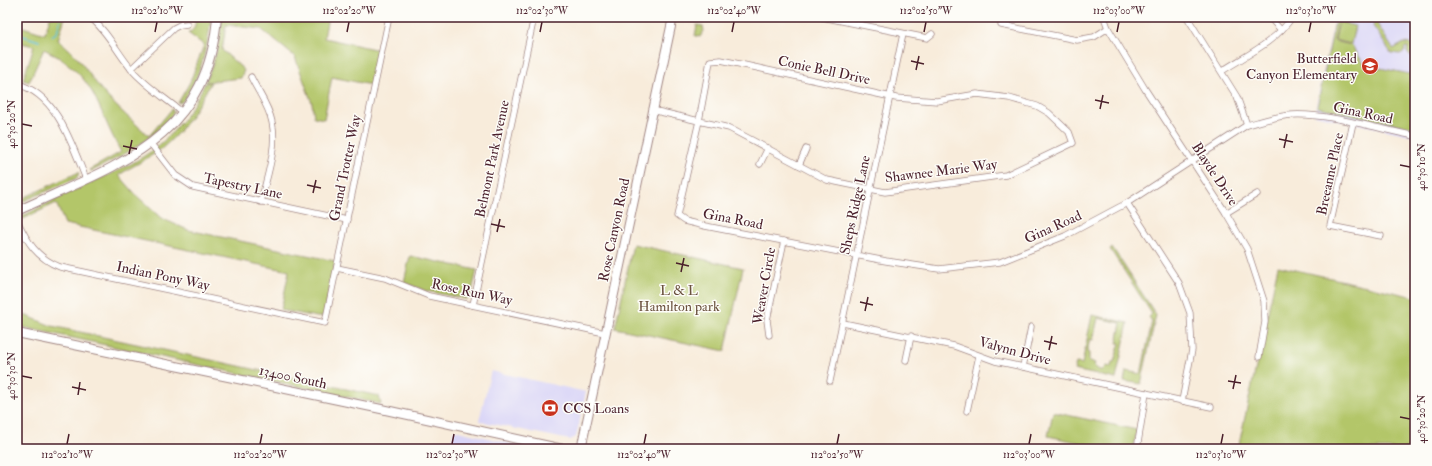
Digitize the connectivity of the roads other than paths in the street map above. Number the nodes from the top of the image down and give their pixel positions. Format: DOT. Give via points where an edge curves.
graph roads {
  1 [pos="90,17"];
  2 [pos="217,17"];
  3 [pos="389,17"];
  4 [pos="534,17"];
  5 [pos="673,17"];
  6 [pos="822,17"];
  7 [pos="1002,17"];
  8 [pos="1104,17"];
  9 [pos="1187,17"];
  10 [pos="1269,17"];
  11 [pos="1292,17"];
  12 [pos="187,24"];
  13 [pos="1108,28"];
  14 [pos="1281,30"];
  15 [pos="903,34"];
  16 [pos="932,34"];
  17 [pos="132,69"];
  18 [pos="1222,71"];
  19 [pos="251,77"];
  20 [pos="17,84"];
  21 [pos="890,97"];
  22 [pos="652,110"];
  23 [pos="182,112"];
  24 [pos="699,121"];
  25 [pos="1353,123"];
  26 [pos="1247,125"];
  27 [pos="1415,136"];
  28 [pos="1073,143"];
  29 [pos="150,144"];
  30 [pos="768,148"];
  31 [pos="806,149"];
  32 [pos="1192,160"];
  33 [pos="760,164"];
  34 [pos="799,164"];
  35 [pos="86,179"];
  36 [pos="871,190"];
  37 [pos="1257,194"];
  38 [pos="261,202"];
  39 [pos="1127,203"];
  40 [pos="17,211"];
  41 [pos="1226,213"];
  42 [pos="677,216"];
  43 [pos="17,220"];
  44 [pos="347,220"];
  45 [pos="1381,236"];
  46 [pos="784,241"];
  47 [pos="857,255"];
  48 [pos="337,268"];
  49 [pos="473,305"];
  50 [pos="325,323"];
  51 [pos="843,323"];
  52 [pos="1031,327"];
  53 [pos="17,333"];
  54 [pos="605,333"];
  55 [pos="769,335"];
  56 [pos="911,336"];
  57 [pos="979,356"];
  58 [pos="1259,357"];
  59 [pos="906,360"];
  60 [pos="1023,367"];
  61 [pos="830,381"];
  62 [pos="1146,393"];
  63 [pos="1182,401"];
  64 [pos="1211,407"];
  65 [pos="967,410"];
  66 [pos="563,449"];
  67 [pos="581,449"];
  68 [pos="1137,449"];
  1 -- 17 [label="street" via="108,36"];
  2 -- 23 [label="street" via="207,66"];
  3 -- 44 [label="street, Grand Trotter Way"];
  4 -- 49 [label="street, Belmont Park Avenue"];
  5 -- 22 [label="street, Rose Canyon Road"];
  6 -- 15 [label="street"];
  7 -- 13 [label="street" via="1000,25 1077,40 1094,37"];
  8 -- 13 [label="street, Blayde Drive"];
  9 -- 18 [label="street"];
  10 -- 14 [label="street"];
  11 -- 14 [label="street"];
  12 -- 17 [label="street" via="180,24 174,28"];
  13 -- 32 [label="street, Blayde Drive"];
  14 -- 18 [label="street"];
  15 -- 16 [label="street" via="927,38"];
  15 -- 21 [label="street, Sheps Ridge Lane"];
  17 -- 23 [label="street" via="148,86"];
  18 -- 26 [label="street" via="1237,96"];
  19 -- 38 [label="street" via="269,111 273,130 273,143"];
  20 -- 35 [label="street" via="37,92 52,106"];
  21 -- 24 [label="street, Conie Bell Drive" via="721,60 710,62"];
  21 -- 28 [label="street, Conie Bell Drive" via="928,101 977,94 1009,98 1037,106 1049,113 1069,132"];
  21 -- 36 [label="street, Sheps Ridge Lane"];
  22 -- 24 [label="street, Shawnee Marie Way"];
  22 -- 54 [label="street, Rose Canyon Road"];
  23 -- 29 [label="street" via="169,128"];
  24 -- 30 [label="street, Shawnee Marie Way" via="729,128"];
  24 -- 42 [label="street, Conie Bell Drive"];
  25 -- 26 [label="street, Gina Road" via="1291,115"];
  25 -- 27 [label="street, Gina Road"];
  25 -- 45 [label="street, Breeanne Place" via="1330,226"];
  26 -- 32 [label="street, Gina Road"];
  28 -- 36 [label="street, Shawnee Marie Way" via="1006,175 886,192"];
  29 -- 35 [label="street" via="125,161"];
  29 -- 38 [label="street, Tapestry Lane" via="186,184"];
  30 -- 33 [label="street"];
  30 -- 34 [label="street, Shawnee Marie Way"];
  31 -- 34 [label="street"];
  32 -- 39 [label="street, Gina Road"];
  32 -- 41 [label="street, Blayde Drive"];
  34 -- 36 [label="street, Shawnee Marie Way" via="827,180"];
  35 -- 40 [label="street"];
  36 -- 47 [label="street, Sheps Ridge Lane"];
  37 -- 41 [label="street"];
  38 -- 44 [label="street, Tapestry Lane"];
  39 -- 47 [label="street, Gina Road" via="1065,236 1000,262 939,269"];
  39 -- 63 [label="street" via="1179,283 1190,313 1192,350"];
  41 -- 58 [label="street, Blayde Drive" via="1247,249 1264,301 1265,322"];
  42 -- 46 [label="street, Gina Road" via="684,221"];
  43 -- 50 [label="street, Indian Pony Way" via="35,251 60,267"];
  44 -- 48 [label="street, Grand Trotter Way"];
  46 -- 47 [label="street, Gina Road"];
  46 -- 55 [label="street, Weaver Circle" via="767,320"];
  47 -- 51 [label="street, Sheps Ridge Lane"];
  48 -- 49 [label="street, Rose Run Way" via="385,278 425,295"];
  48 -- 50 [label="street, Grand Trotter Way"];
  49 -- 54 [label="street, Rose Run Way"];
  51 -- 56 [label="street, Valynn Drive"];
  51 -- 61 [label="street, Sheps Ridge Lane"];
  52 -- 60 [label="street"];
  53 -- 66 [label="street, 13400 South"];
  54 -- 67 [label="street, Rose Canyon Road"];
  56 -- 57 [label="street, Valynn Drive" via="954,346"];
  56 -- 59 [label="street"];
  57 -- 60 [label="street, Valynn Drive"];
  57 -- 65 [label="street"];
  60 -- 62 [label="street, Valynn Drive"];
  62 -- 63 [label="street, Valynn Drive"];
  62 -- 68 [label="street"];
  63 -- 64 [label="street, Valynn Drive"];
}
